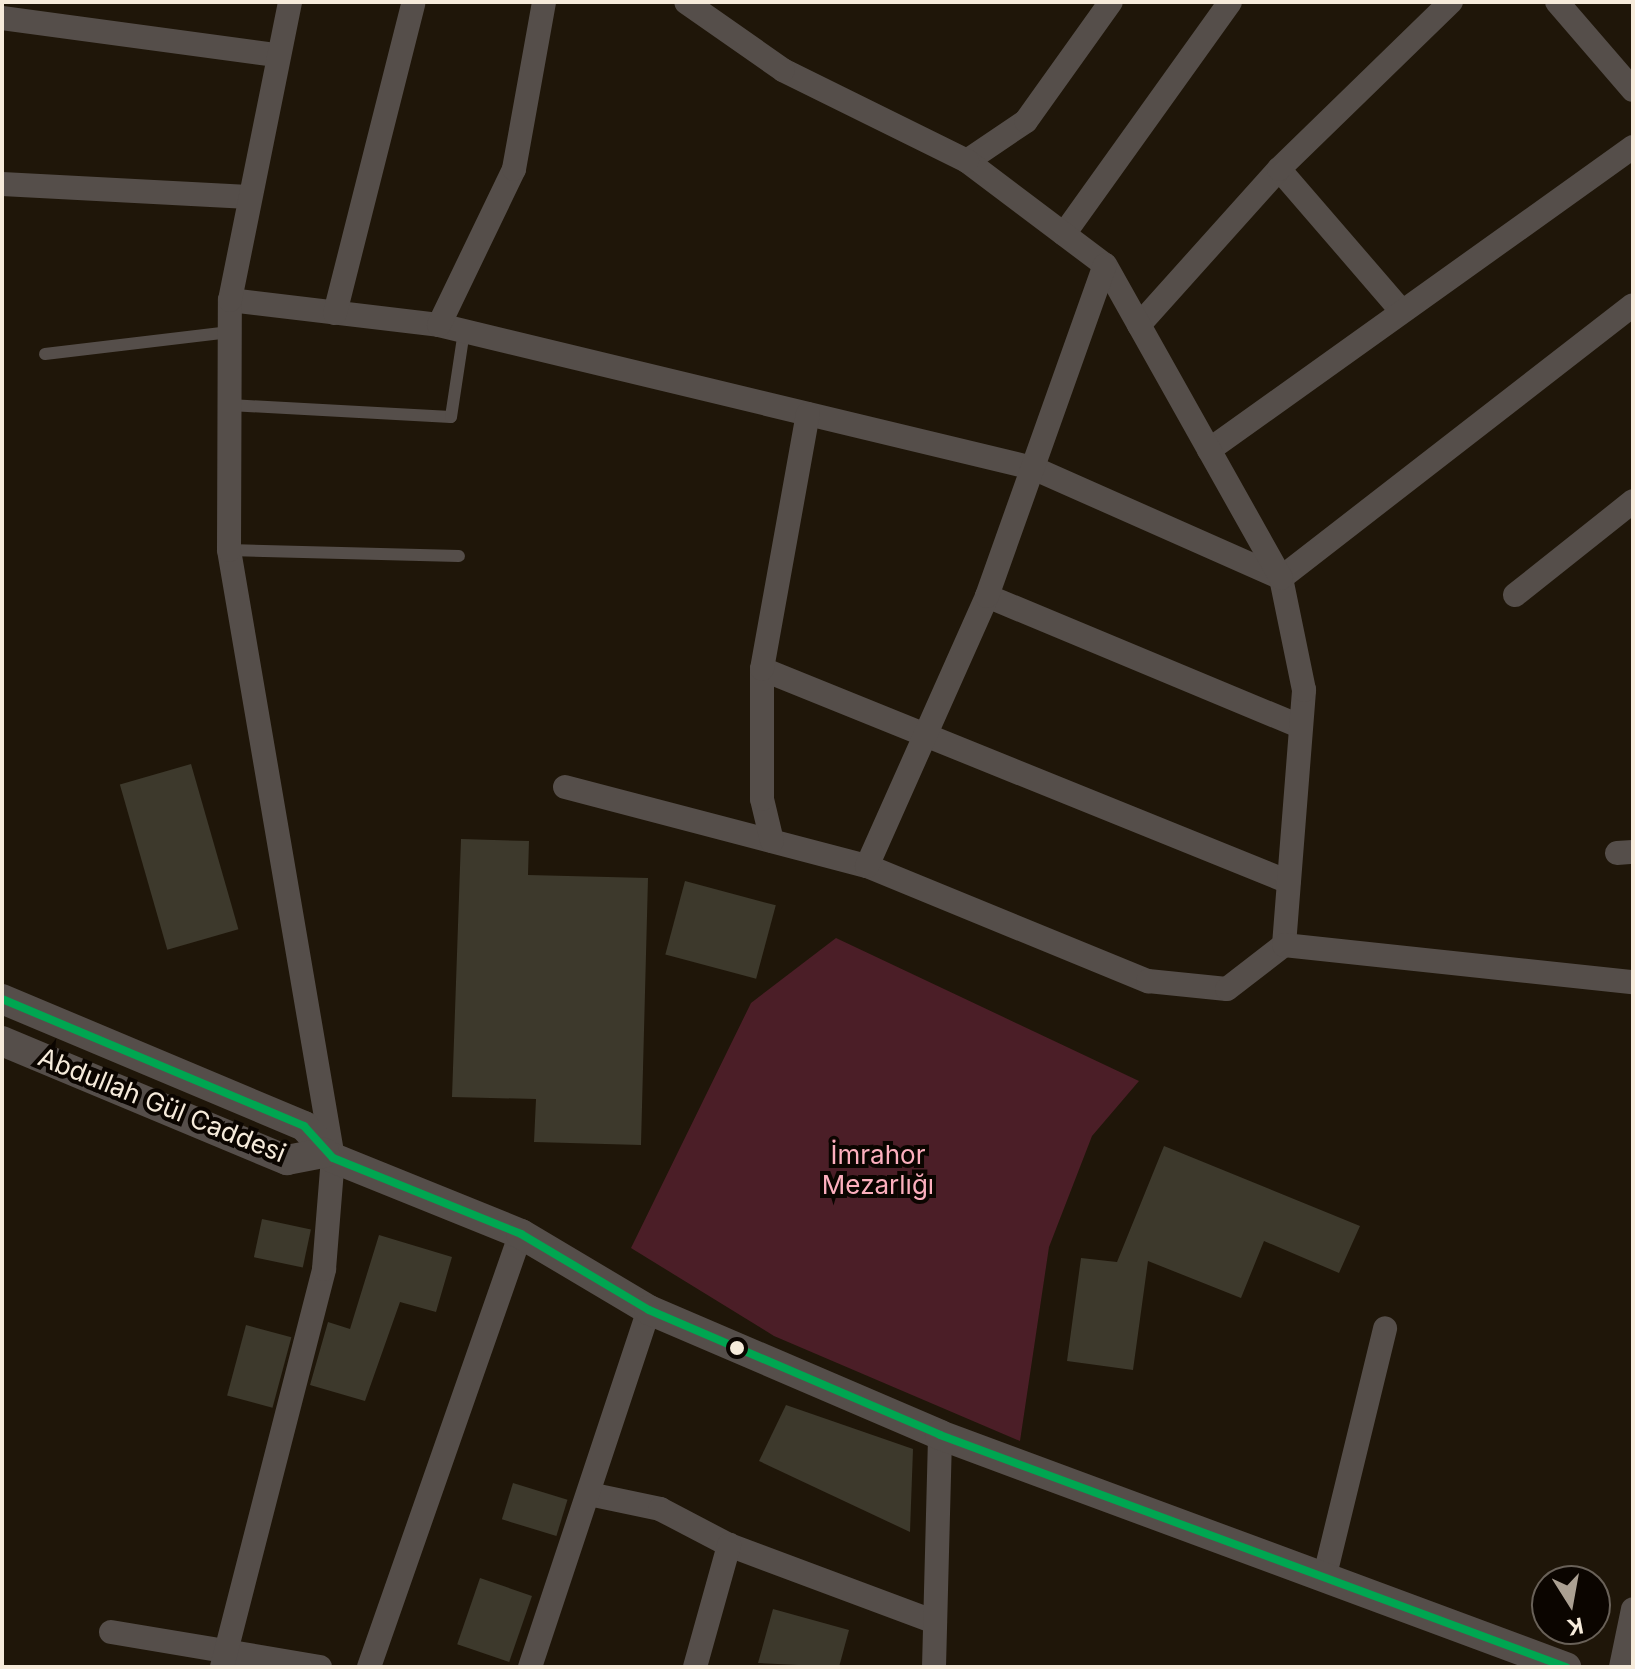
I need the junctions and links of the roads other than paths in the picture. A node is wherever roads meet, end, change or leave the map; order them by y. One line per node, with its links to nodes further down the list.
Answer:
1 (290, 2): 10 (street)
2 (544, 2): 23 (street)
3 (686, 2): 13 (street)
4 (1111, 2): 13 (street)
5 (1230, 2): 17 (street)
6 (1451, 2): 14 (street)
7 (1557, 2): 11 (street)
8 (413, 4): 22 (street)
9 (2, 18): 10 (street)
10 (277, 55): 16 (street)
11 (1633, 90)
12 (1633, 147): 21 (street)
13 (967, 161): 17 (street)
14 (1279, 169): 21 (street); 24 (street)
15 (2, 184): 16 (street)
16 (249, 197): 19 (street)
17 (1064, 234): 18 (street)
18 (1105, 265): 24 (street); 31 (street)
19 (230, 300): 22 (street); 26 (street)
20 (1633, 305): 35 (street)
21 (1400, 309): 30 (street)
22 (335, 313): 23 (street)
23 (439, 325): 25 (street)
24 (1139, 325): 30 (street)
25 (464, 331): 28 (lane); 29 (street)
26 (230, 332): 27 (lane); 28 (street)
27 (45, 354)
28 (230, 405): 33 (street)
29 (808, 414): 31 (street); 38 (street)
30 (1209, 450): 35 (street)
31 (1033, 468): 35 (street); 37 (street)
32 (1633, 501): 36 (street)
33 (229, 550): 34 (lane); 49 (street)
34 (459, 556)
35 (1281, 578): 39 (street)
36 (1515, 595)
37 (987, 596): 39 (street); 40 (street)
38 (762, 669): 40 (street); 42 (street)
39 (1301, 727): 44 (street)
40 (931, 733): 43 (street); 44 (street)
41 (565, 787): 42 (street)
42 (772, 841): 43 (street)
43 (867, 866): 45 (street)
44 (1289, 882): 45 (street)
45 (1284, 945): 46 (street)
46 (1633, 982)
47 (2, 999): 49 (street, Abdullah Gül Caddesi)
48 (2, 1041): 49 (street, Abdullah Gül Caddesi)
49 (328, 1155): 50 (street, Abdullah Gül Caddesi); 60 (street)
50 (521, 1234): 51 (street, Abdullah Gül Caddesi); 62 (street)
51 (649, 1310): 53 (street, Abdullah Gül Caddesi); 54 (street)
52 (1385, 1328): 56 (street)
53 (940, 1435): 56 (street, Abdullah Gül Caddesi); 58 (street)
54 (589, 1494): 55 (street); 63 (street)
55 (729, 1545): 58 (street); 64 (street)
56 (1324, 1579): 66 (street, Abdullah Gül Caddesi)
57 (1633, 1609): 67 (street)
58 (935, 1622): 65 (street)
59 (111, 1632): 60 (street)
60 (223, 1658): 61 (street)
61 (320, 1667)
62 (369, 1667)
63 (530, 1667)
64 (695, 1667)
65 (934, 1667)
66 (1566, 1667)
67 (1621, 1667)

